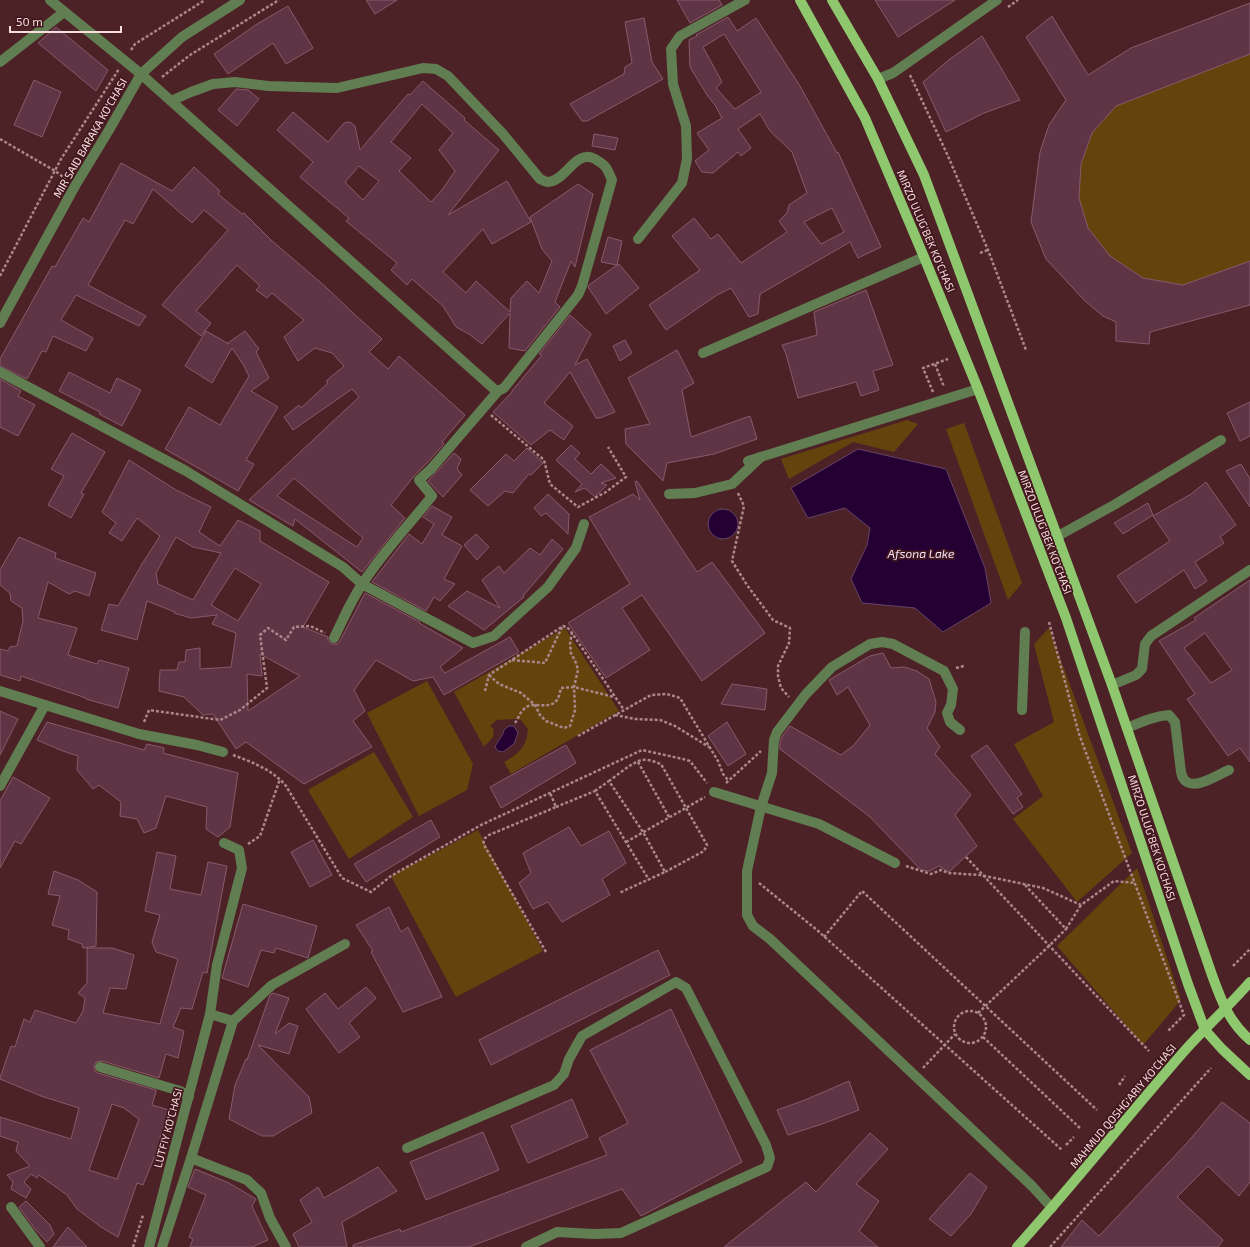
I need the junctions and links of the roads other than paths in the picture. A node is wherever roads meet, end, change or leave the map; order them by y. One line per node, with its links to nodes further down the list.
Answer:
1 (50, 0): 8 (street)
2 (240, 0): 7 (street, MIR SAID BARAKA KO'CHASI)
3 (745, 0): 13 (street)
4 (800, 0): 14 (main road, MIRZO ULUG'BEK KO'CHASI)
5 (832, 0): 11 (main road, MIRZO ULUG'BEK KO'CHASI)
6 (997, 0): 11 (street)
7 (225, 4): 10 (street, MIR SAID BARAKA KO'CHASI)
8 (64, 12): 9 (street); 10 (street)
9 (0, 62)
10 (141, 74): 12 (street); 15 (street, MIR SAID BARAKA KO'CHASI)
11 (878, 79): 25 (main road, MIRZO ULUG'BEK KO'CHASI)
12 (171, 101): 19 (street); 19 (street)
13 (638, 239)
14 (924, 256): 16 (street); 18 (main road, MIRZO ULUG'BEK KO'CHASI)
15 (1, 318)
16 (703, 353)
17 (0, 372): 27 (street)
18 (978, 388): 21 (street); 48 (main road, MIRZO ULUG'BEK KO'CHASI)
19 (498, 391): 27 (street)
20 (1220, 440): 25 (street)
21 (763, 456): 22 (street); 23 (street)
22 (748, 461)
23 (669, 494)
24 (584, 524): 27 (street)
25 (1058, 536): 30 (main road, MIRZO ULUG'BEK KO'CHASI)
26 (1250, 570): 30 (street)
27 (362, 584): 29 (street)
28 (1026, 632): 33 (street)
29 (334, 638)
30 (1112, 685): 34 (main road, MIRZO ULUG'BEK KO'CHASI)
31 (0, 691): 32 (street)
32 (45, 705): 36 (street); 38 (street)
33 (1022, 710)
34 (1127, 728): 37 (street); 45 (main road, MIRZO ULUG'BEK KO'CHASI)
35 (960, 730): 40 (street)
36 (223, 752)
37 (1229, 770)
38 (0, 786)
39 (714, 792): 40 (street)
40 (761, 807): 42 (street); 56 (street)
41 (224, 843): 46 (street, LUTFIY KO'CHASI)
42 (894, 863)
43 (344, 944): 47 (street)
44 (1250, 982): 45 (main road, MAHMUD QOSHG'ARIY KO'CHASI)
45 (1224, 1008): 48 (main road, MAHMUD QOSHG'ARIY KO'CHASI); 49 (main road, MIRZO ULUG'BEK KO'CHASI)
46 (210, 1014): 47 (street); 52 (street, LUTFIY KO'CHASI)
47 (234, 1021): 54 (street)
48 (1205, 1030): 51 (main road, MIRZO ULUG'BEK KO'CHASI); 56 (main road, MAHMUD QOSHG'ARIY KO'CHASI)
49 (1250, 1040)
50 (100, 1067): 52 (street)
51 (1250, 1075)
52 (189, 1097): 58 (street, LUTFIY KO'CHASI)
53 (407, 1148): 61 (street)
54 (191, 1158): 59 (street); 60 (street)
55 (11, 1207): 57 (street)
56 (1052, 1208): 62 (main road, MAHMUD QOSHG'ARIY KO'CHASI)
57 (40, 1247)
58 (149, 1247)
59 (162, 1247)
60 (286, 1247)
61 (526, 1247)
62 (1017, 1247)

